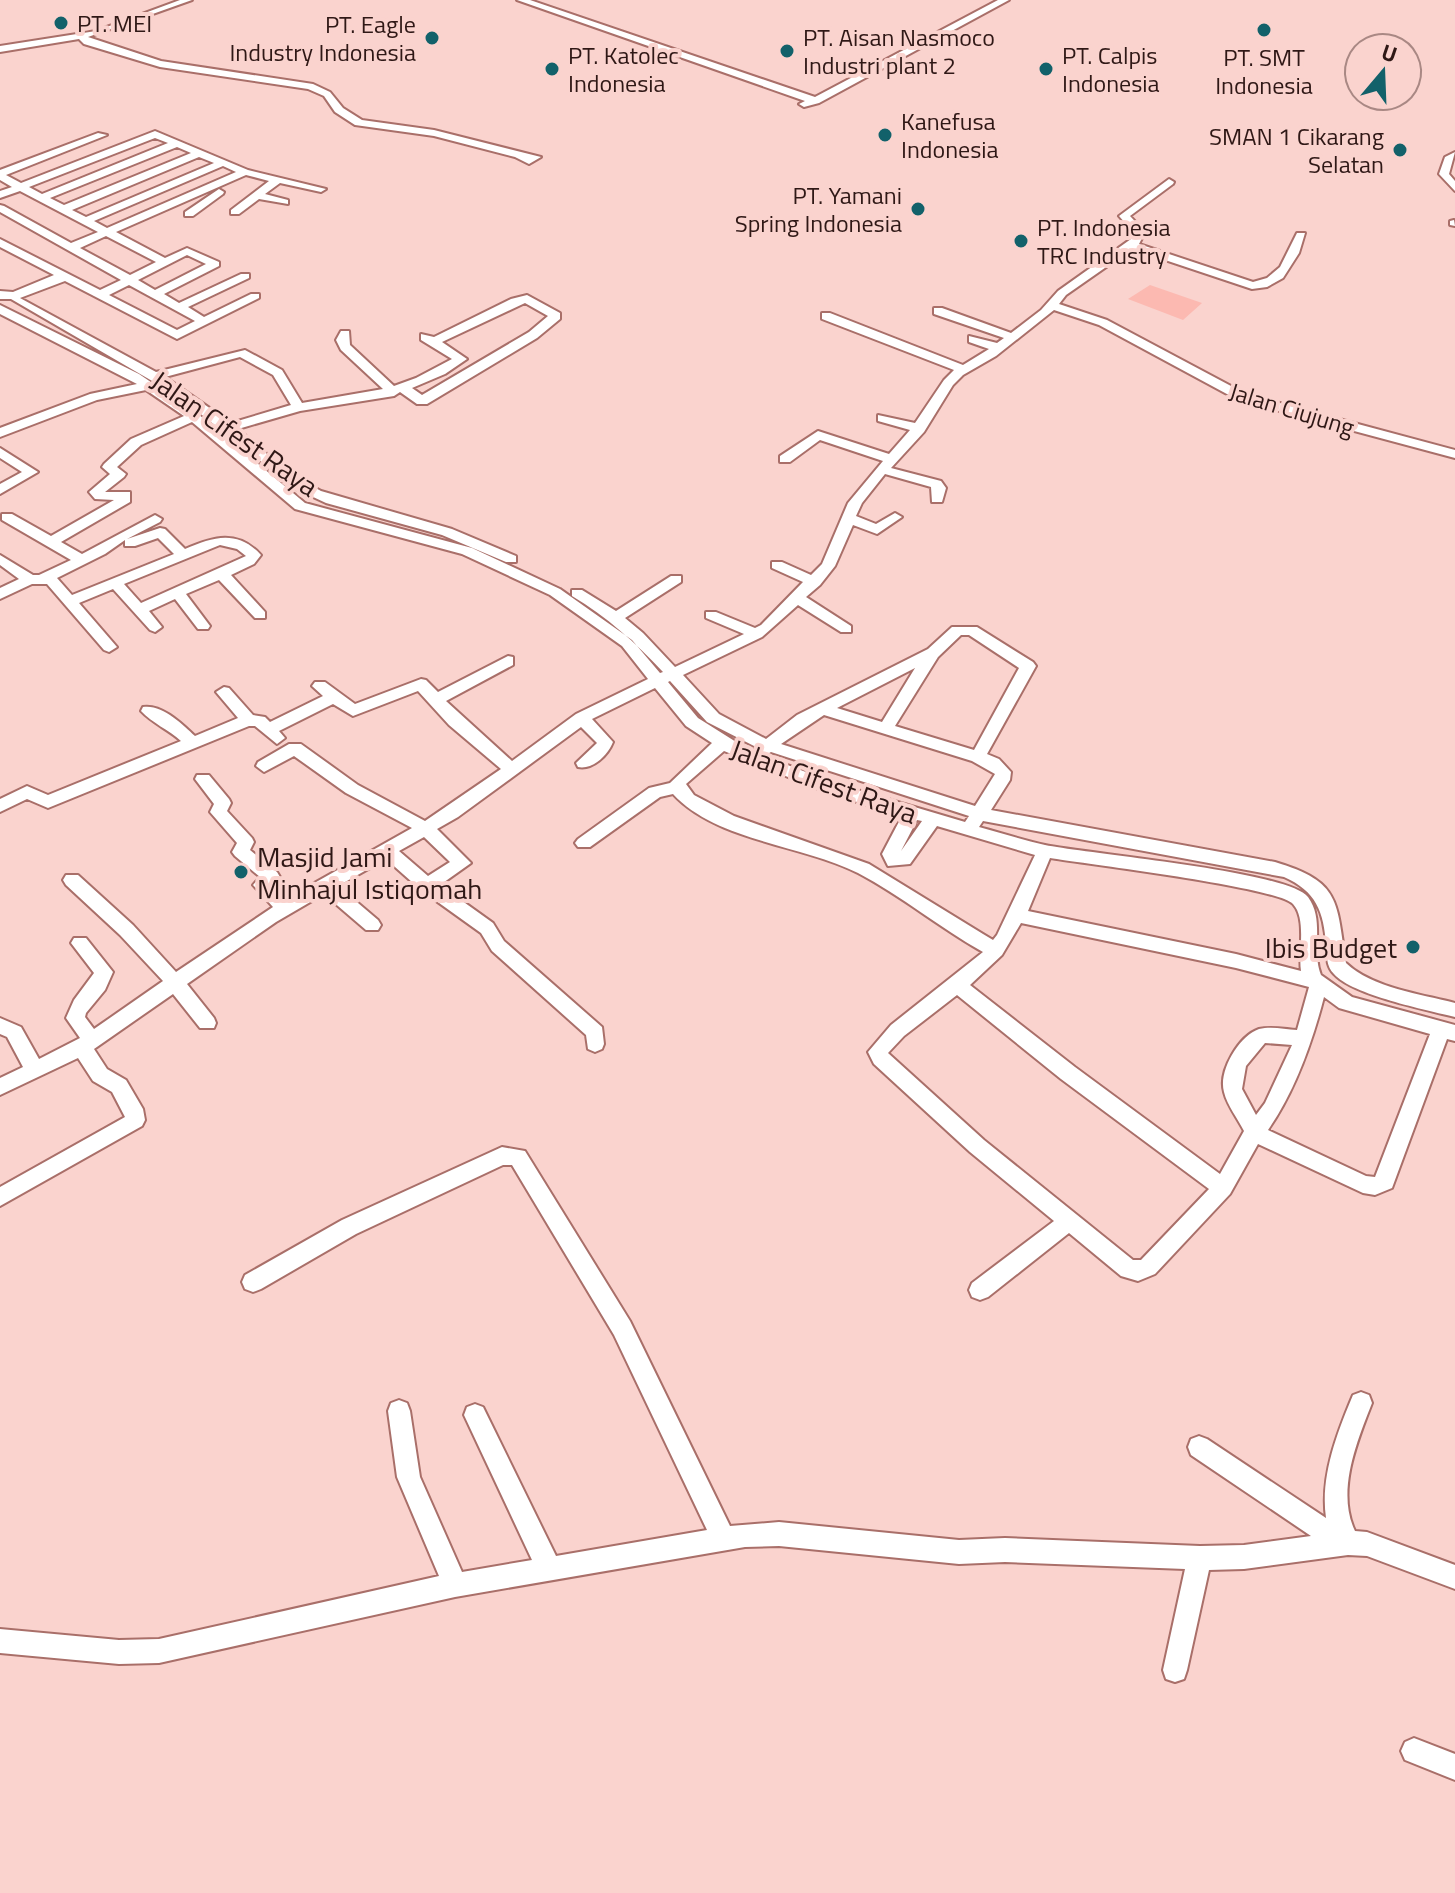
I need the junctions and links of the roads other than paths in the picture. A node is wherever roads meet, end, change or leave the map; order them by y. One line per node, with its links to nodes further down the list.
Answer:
1 (188, 0): 6 (street)
2 (521, 0): 8 (street)
3 (545, 0): 8 (street)
4 (989, 0): 8 (street)
5 (1005, 0): 8 (street)
6 (75, 37): 7 (street); 12 (street)
7 (0, 49)
8 (812, 98)
9 (102, 135): 16 (street)
10 (178, 143): 11 (street); 21 (street); 25 (street)
11 (199, 153): 14 (street); 29 (street)
12 (521, 155)
13 (1455, 155): 20 (street)
14 (222, 163): 15 (street); 33 (street)
15 (245, 172): 17 (street); 18 (street)
16 (0, 175): 21 (street)
17 (234, 178): 31 (street); 34 (street)
18 (277, 180): 22 (street); 24 (street)
19 (1169, 182): 37 (street)
20 (1453, 184)
21 (20, 187): 23 (street); 25 (street)
22 (321, 189)
23 (0, 195)
24 (256, 195): 26 (street); 30 (street)
25 (41, 198): 29 (street)
26 (284, 202)
27 (0, 208): 38 (street)
28 (220, 209): 30 (street)
29 (62, 210): 33 (street)
30 (235, 212): 32 (street)
31 (189, 214)
32 (249, 215)
33 (83, 222): 34 (street)
34 (106, 233): 38 (street); 39 (street)
35 (1301, 235): 37 (street)
36 (0, 242): 41 (street)
37 (1132, 245): 47 (street)
38 (72, 247): 42 (street)
39 (166, 263): 42 (street); 43 (street)
40 (245, 276): 48 (street)
41 (67, 278): 44 (street); 45 (street)
42 (131, 279): 43 (street); 44 (street)
43 (156, 294): 48 (street)
44 (98, 296): 51 (street)
45 (5, 299): 57 (street, Jalan Cifest Raya)
46 (259, 300): 51 (street)
47 (1051, 305): 53 (street); 68 (street, Jalan Ciujung)
48 (179, 307): 51 (street)
49 (938, 311): 53 (street)
50 (826, 316): 56 (street)
51 (205, 322)
52 (345, 334): 58 (street)
53 (1011, 337): 55 (street)
54 (973, 339): 55 (street)
55 (998, 348): 56 (street)
56 (963, 369): 65 (street)
57 (147, 377): 59 (street); 61 (street, Jalan Cifest Raya); 63 (street); 64 (street, Jalan Cifest Raya)
58 (399, 390): 58 (street); 59 (street)
59 (298, 407): 64 (street)
60 (0, 415): 63 (street)
61 (193, 417): 77 (street); 103 (street, Jalan Cifest Raya)
62 (883, 418): 65 (street)
63 (15, 427): 66 (street)
64 (228, 428): 95 (street, Jalan Cifest Raya)
65 (919, 429): 70 (street)
66 (0, 433)
67 (0, 452): 71 (street)
68 (1455, 454)
69 (785, 459): 70 (street)
70 (886, 464): 72 (street); 75 (street)
71 (0, 490)
72 (937, 499)
73 (7, 517): 77 (street)
74 (895, 517): 75 (street)
75 (849, 518): 86 (street)
76 (155, 519): 78 (street)
77 (53, 541): 81 (street)
78 (100, 551): 79 (street); 81 (street)
79 (182, 554): 83 (street); 87 (street)
80 (0, 559): 84 (street)
81 (82, 560): 84 (street)
82 (777, 565): 86 (street)
83 (221, 573): 88 (street); 93 (street)
84 (36, 579): 89 (street); 91 (street)
85 (676, 579): 95 (street)
86 (815, 582): 90 (street)
87 (115, 583): 91 (street); 92 (street)
88 (178, 593): 92 (street); 96 (street)
89 (0, 594)
90 (797, 598): 98 (street); 99 (street)
91 (69, 602): 100 (street)
92 (140, 609): 97 (street)
93 (260, 615)
94 (711, 615): 99 (street)
95 (615, 618): 103 (street, Jalan Cifest Raya)
96 (203, 626)
97 (155, 627)
98 (846, 629)
99 (757, 634): 103 (street)
100 (109, 647)
101 (933, 653): 106 (street); 110 (street); 114 (street)
102 (508, 661): 105 (street)
103 (666, 678): 108 (street); 112 (street, Jalan Cifest Raya); 113 (street, Jalan Cifest Raya)
104 (224, 692): 109 (street)
105 (436, 700): 109 (street); 118 (street)
106 (822, 709): 110 (street); 113 (street)
107 (149, 711): 111 (street)
108 (582, 718): 116 (street); 118 (street)
109 (248, 720): 111 (street)
110 (885, 729): 114 (street)
111 (193, 743): 121 (street)
112 (721, 744): 115 (street, Jalan Cifest Raya); 120 (street)
113 (767, 745): 115 (street); 123 (street, Jalan Cifest Raya)
114 (978, 757): 123 (street)
115 (752, 759): 122 (street, Jalan Cifest Raya)
116 (584, 763)
117 (264, 766): 125 (street)
118 (511, 769): 125 (street)
119 (203, 779): 133 (street)
120 (677, 787): 127 (street); 137 (street)
121 (0, 806)
122 (912, 813): 124 (street, Jalan Cifest Raya); 124 (street)
123 (980, 814): 126 (street); 138 (street, Jalan Cifest Raya)
124 (932, 820): 126 (street, Jalan Cifest Raya)
125 (425, 828): 128 (street); 132 (street)
126 (967, 831): 129 (street, Jalan Cifest Raya)
127 (584, 843)
128 (388, 851): 131 (street); 132 (street)
129 (1045, 851): 134 (street); 140 (street, Jalan Cifest Raya)
130 (72, 880): 139 (street)
131 (325, 885): 133 (street); 135 (street)
132 (427, 885): 148 (street)
133 (284, 908): 139 (street)
134 (1015, 915): 137 (street); 140 (street)
135 (372, 925)
136 (80, 943): 147 (street)
137 (996, 950): 141 (street)
138 (1347, 975): 140 (street); 142 (street)
139 (176, 982): 143 (street); 147 (street)
140 (1319, 983): 145 (street); 146 (street)
141 (959, 986): 152 (street); 154 (street)
142 (1455, 1010)
143 (207, 1023)
144 (0, 1026): 149 (street)
145 (1448, 1031): 151 (street)
146 (1304, 1039): 151 (street); 151 (street)
147 (87, 1043): 149 (street); 153 (street)
148 (595, 1044)
149 (35, 1070): 150 (street)
150 (0, 1087)
151 (1255, 1133): 152 (street)
152 (1223, 1188): 154 (street)
153 (0, 1197)
154 (1068, 1222): 156 (street)
155 (253, 1282): 161 (street)
156 (980, 1290)
157 (1361, 1403): 162 (street)
158 (399, 1411): 166 (street)
159 (475, 1415): 164 (street)
160 (1199, 1447): 162 (street)
161 (723, 1538): 163 (street); 164 (street)
162 (1343, 1544): 163 (street); 165 (street)
163 (1200, 1558): 168 (street)
164 (549, 1568): 166 (street)
165 (1455, 1577)
166 (455, 1585): 167 (street)
167 (0, 1641)
168 (1175, 1670)
169 (1414, 1751): 170 (street)
170 (1455, 1767)

